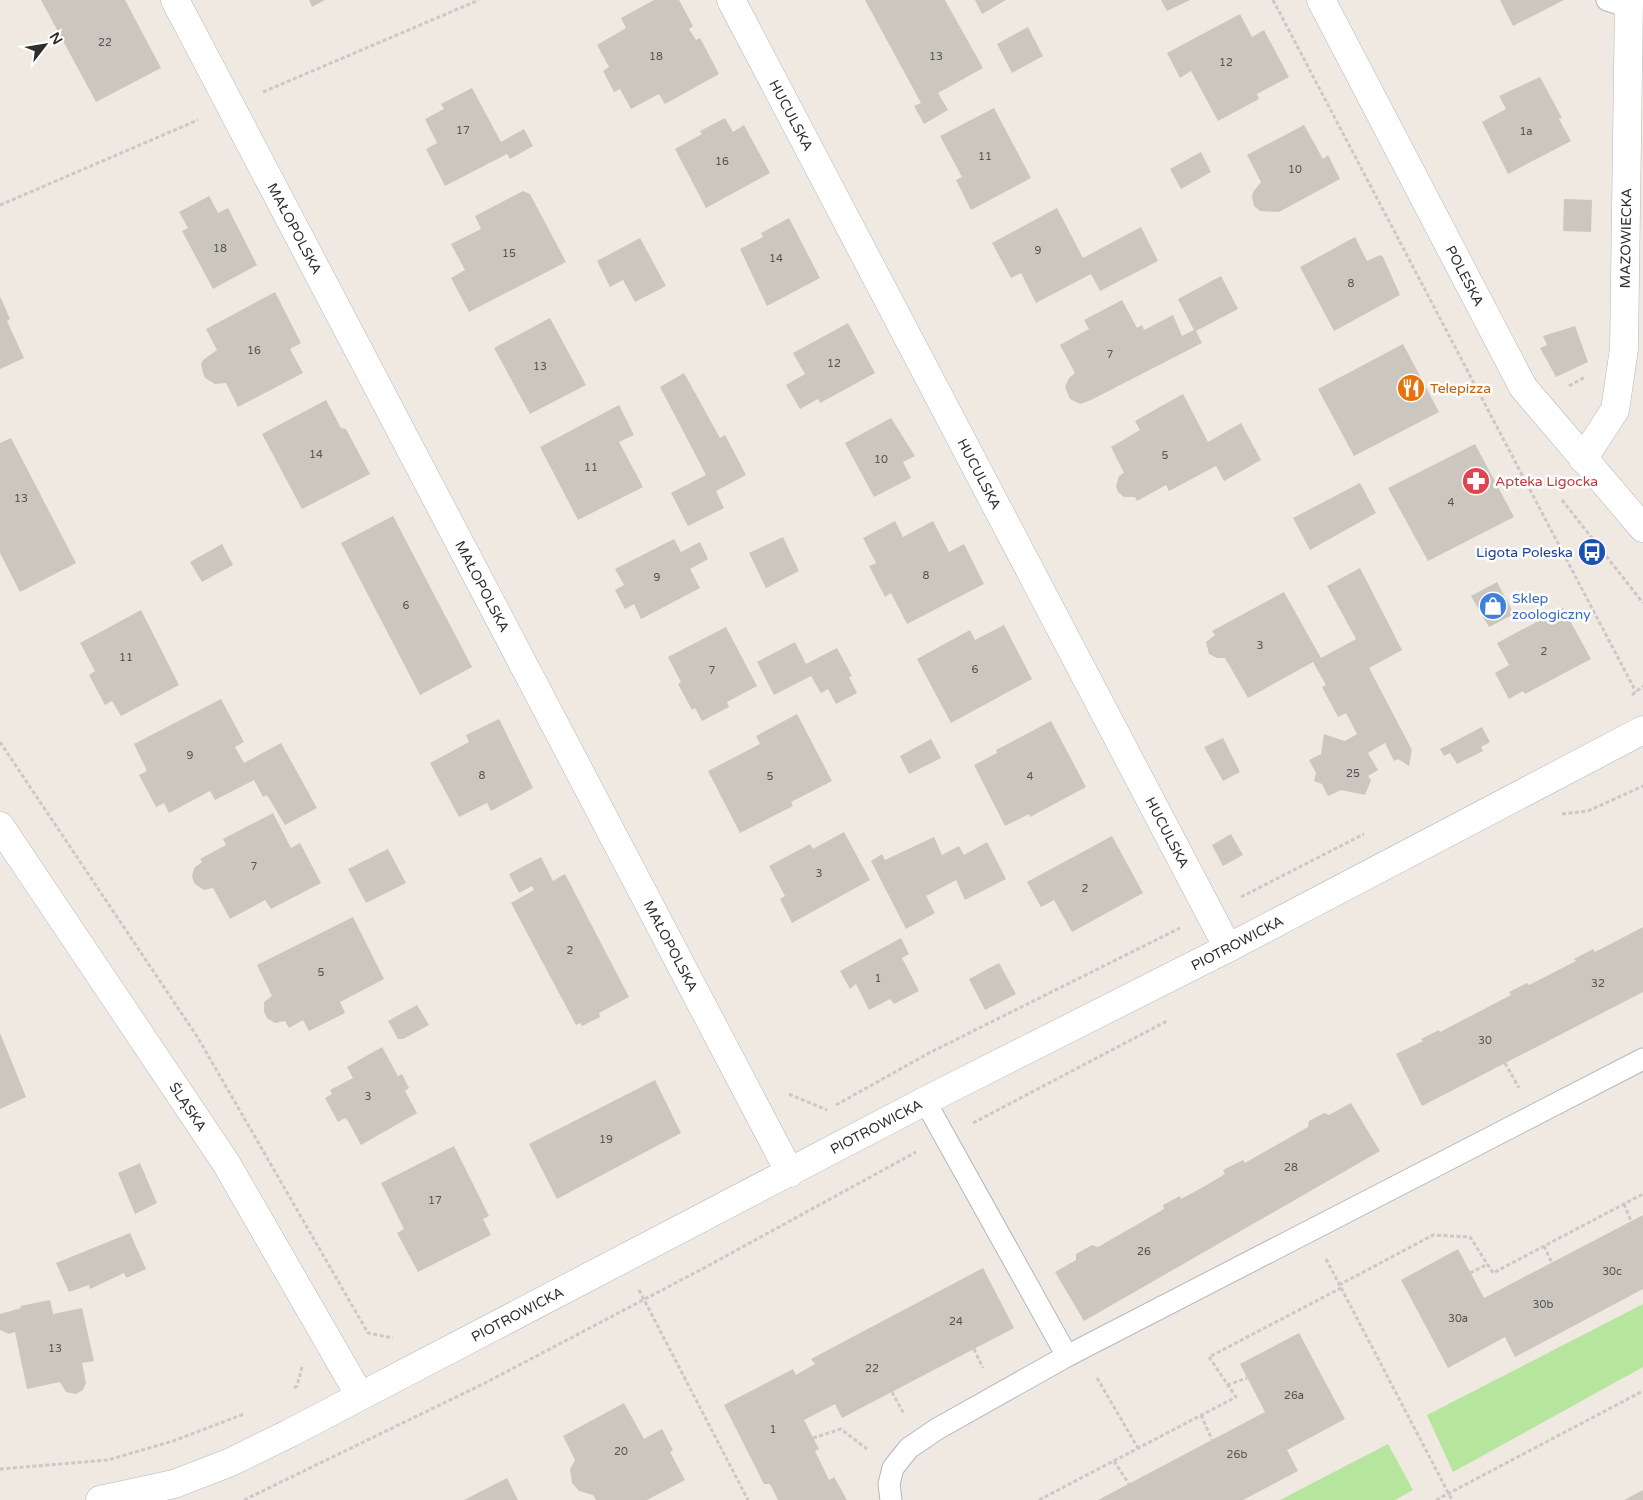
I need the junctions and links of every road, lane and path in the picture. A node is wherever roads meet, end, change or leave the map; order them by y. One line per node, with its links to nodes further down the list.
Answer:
1 (175, 0): 17 (street, MAŁOPOLSKA)
2 (731, 0): 14 (street, HUCULSKA)
3 (1273, 0): 10 (path)
4 (1321, 0): 6 (street, POLESKA)
5 (1622, 2): 6 (street, MAZOWIECKA)
6 (1583, 459): 8 (street, POLESKA)
7 (1562, 500): 9 (path)
8 (1643, 528)
9 (1643, 603)
10 (1636, 692)
11 (1643, 730): 14 (street, PIOTROWICKA)
12 (0, 742): 28 (path)
13 (0, 826): 35 (street, ŚLĄSKA)
14 (1228, 948): 16 (street, PIOTROWICKA)
15 (1643, 1059): 21 (lane)
16 (925, 1101): 17 (street, PIOTROWICKA); 29 (lane)
17 (790, 1173): 23 (street, PIOTROWICKA)
18 (1643, 1194): 19 (path)
19 (1624, 1204): 20 (path); 22 (path)
20 (1631, 1221)
21 (1310, 1230): 27 (path); 29 (lane)
22 (1544, 1246): 24 (path); 25 (path)
23 (622, 1259): 35 (street, PIOTROWICKA); 49 (path)
24 (1552, 1263)
25 (1488, 1264): 26 (path); 27 (path)
26 (1470, 1273)
27 (1340, 1286): 32 (path); 46 (path)
28 (361, 1319)
29 (1074, 1353): 40 (path); 42 (lane)
30 (299, 1359): 33 (path)
31 (1247, 1378): 32 (path)
32 (1227, 1385): 37 (path)
33 (289, 1391)
34 (1643, 1391): 46 (path)
35 (360, 1396): 45 (street, PIOTROWICKA)
36 (248, 1412): 43 (path)
37 (1201, 1415): 39 (path); 40 (path)
38 (813, 1438): 42 (path)
39 (1212, 1440)
40 (1138, 1448): 41 (path)
41 (1114, 1461): 44 (path); 47 (path)
42 (892, 1468): 50 (lane)
43 (0, 1469)
44 (1129, 1484)
45 (176, 1492): 48 (street, PIOTROWICKA)
46 (1449, 1493): 52 (path); 53 (path)
47 (1048, 1498): 51 (path)
48 (100, 1500)
49 (748, 1500)
50 (891, 1500)
51 (1039, 1500)
52 (1436, 1500)
53 (1452, 1500)

